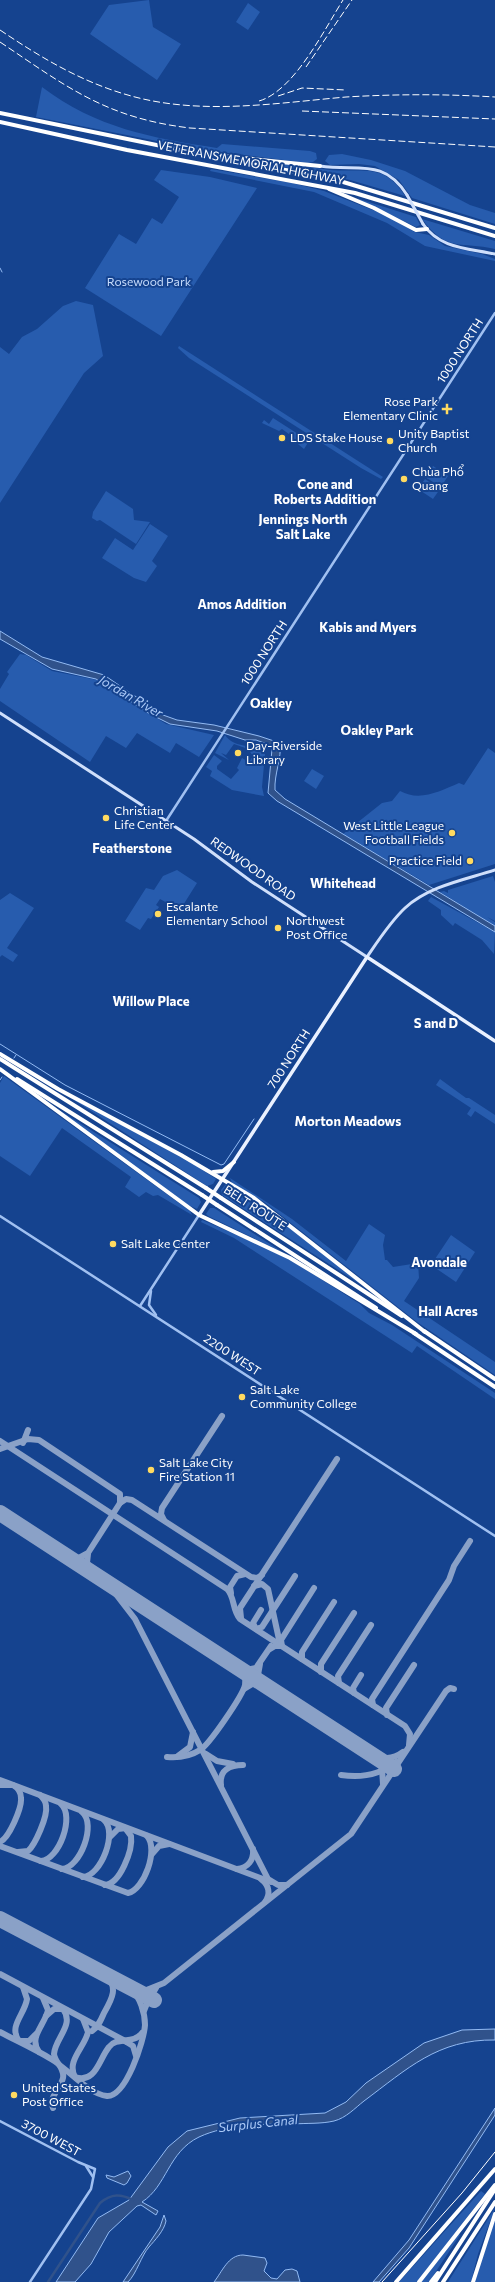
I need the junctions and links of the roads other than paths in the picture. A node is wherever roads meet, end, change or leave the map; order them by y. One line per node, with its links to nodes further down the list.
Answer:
1 (0, 113): 3 (highway, VETERANS MEMORIAL HIGHWAY)
2 (0, 122): 5 (highway, VETERANS MEMORIAL HIGHWAY)
3 (204, 155): 4 (highway); 6 (highway, VETERANS MEMORIAL HIGHWAY)
4 (320, 166): 7 (main road, bridge)
5 (321, 186): 7 (highway); 8 (highway, VETERANS MEMORIAL HIGHWAY)
6 (495, 228)
7 (426, 229): 9 (main road)
8 (495, 236)
9 (495, 254)
10 (495, 313): 12 (street, 1000 NORTH)
11 (0, 713): 12 (main road, REDWOOD ROAD)
12 (166, 821): 14 (main road, REDWOOD ROAD)
13 (495, 870): 14 (main road, 700 NORTH)
14 (367, 957): 15 (main road, REDWOOD ROAD); 19 (main road, 700 NORTH)
15 (495, 1041)
16 (0, 1054): 20 (highway)
17 (0, 1059): 27 (highway, BELT ROUTE, bridge)
18 (0, 1069): 22 (highway); 28 (highway, BELT ROUTE, bridge)
19 (234, 1162): 20 (highway); 21 (main road, 700 NORTH)
20 (209, 1171): 21 (highway)
21 (223, 1179): 22 (main road, 700 NORTH); 27 (highway)
22 (199, 1215): 24 (street, 700 NORTH); 28 (highway)
23 (0, 1216): 25 (street, 2200 WEST)
24 (153, 1287): 25 (street, 700 NORTH); 26 (street)
25 (140, 1306): 26 (street, 2200 WEST)
26 (159, 1318): 31 (street, 2200 WEST)
27 (425, 1332): 29 (highway, BELT ROUTE)
28 (416, 1334): 30 (highway, BELT ROUTE)
29 (495, 1379)
30 (495, 1387)
31 (495, 1536)
32 (0, 2120): 33 (street, 3700 WEST)
33 (86, 2166): 35 (street); 35 (street, 3700 WEST)
34 (495, 2169): 43 (highway)
35 (94, 2180): 42 (street)
36 (495, 2184): 44 (highway)
37 (495, 2189): 40 (highway)
38 (495, 2202): 41 (highway)
39 (495, 2214): 49 (highway)
40 (459, 2246): 45 (highway); 46 (highway)
41 (458, 2258): 47 (highway); 48 (highway)
42 (30, 2282)
43 (396, 2282)
44 (419, 2282)
45 (431, 2282)
46 (435, 2282)
47 (443, 2282)
48 (446, 2282)
49 (473, 2282)

